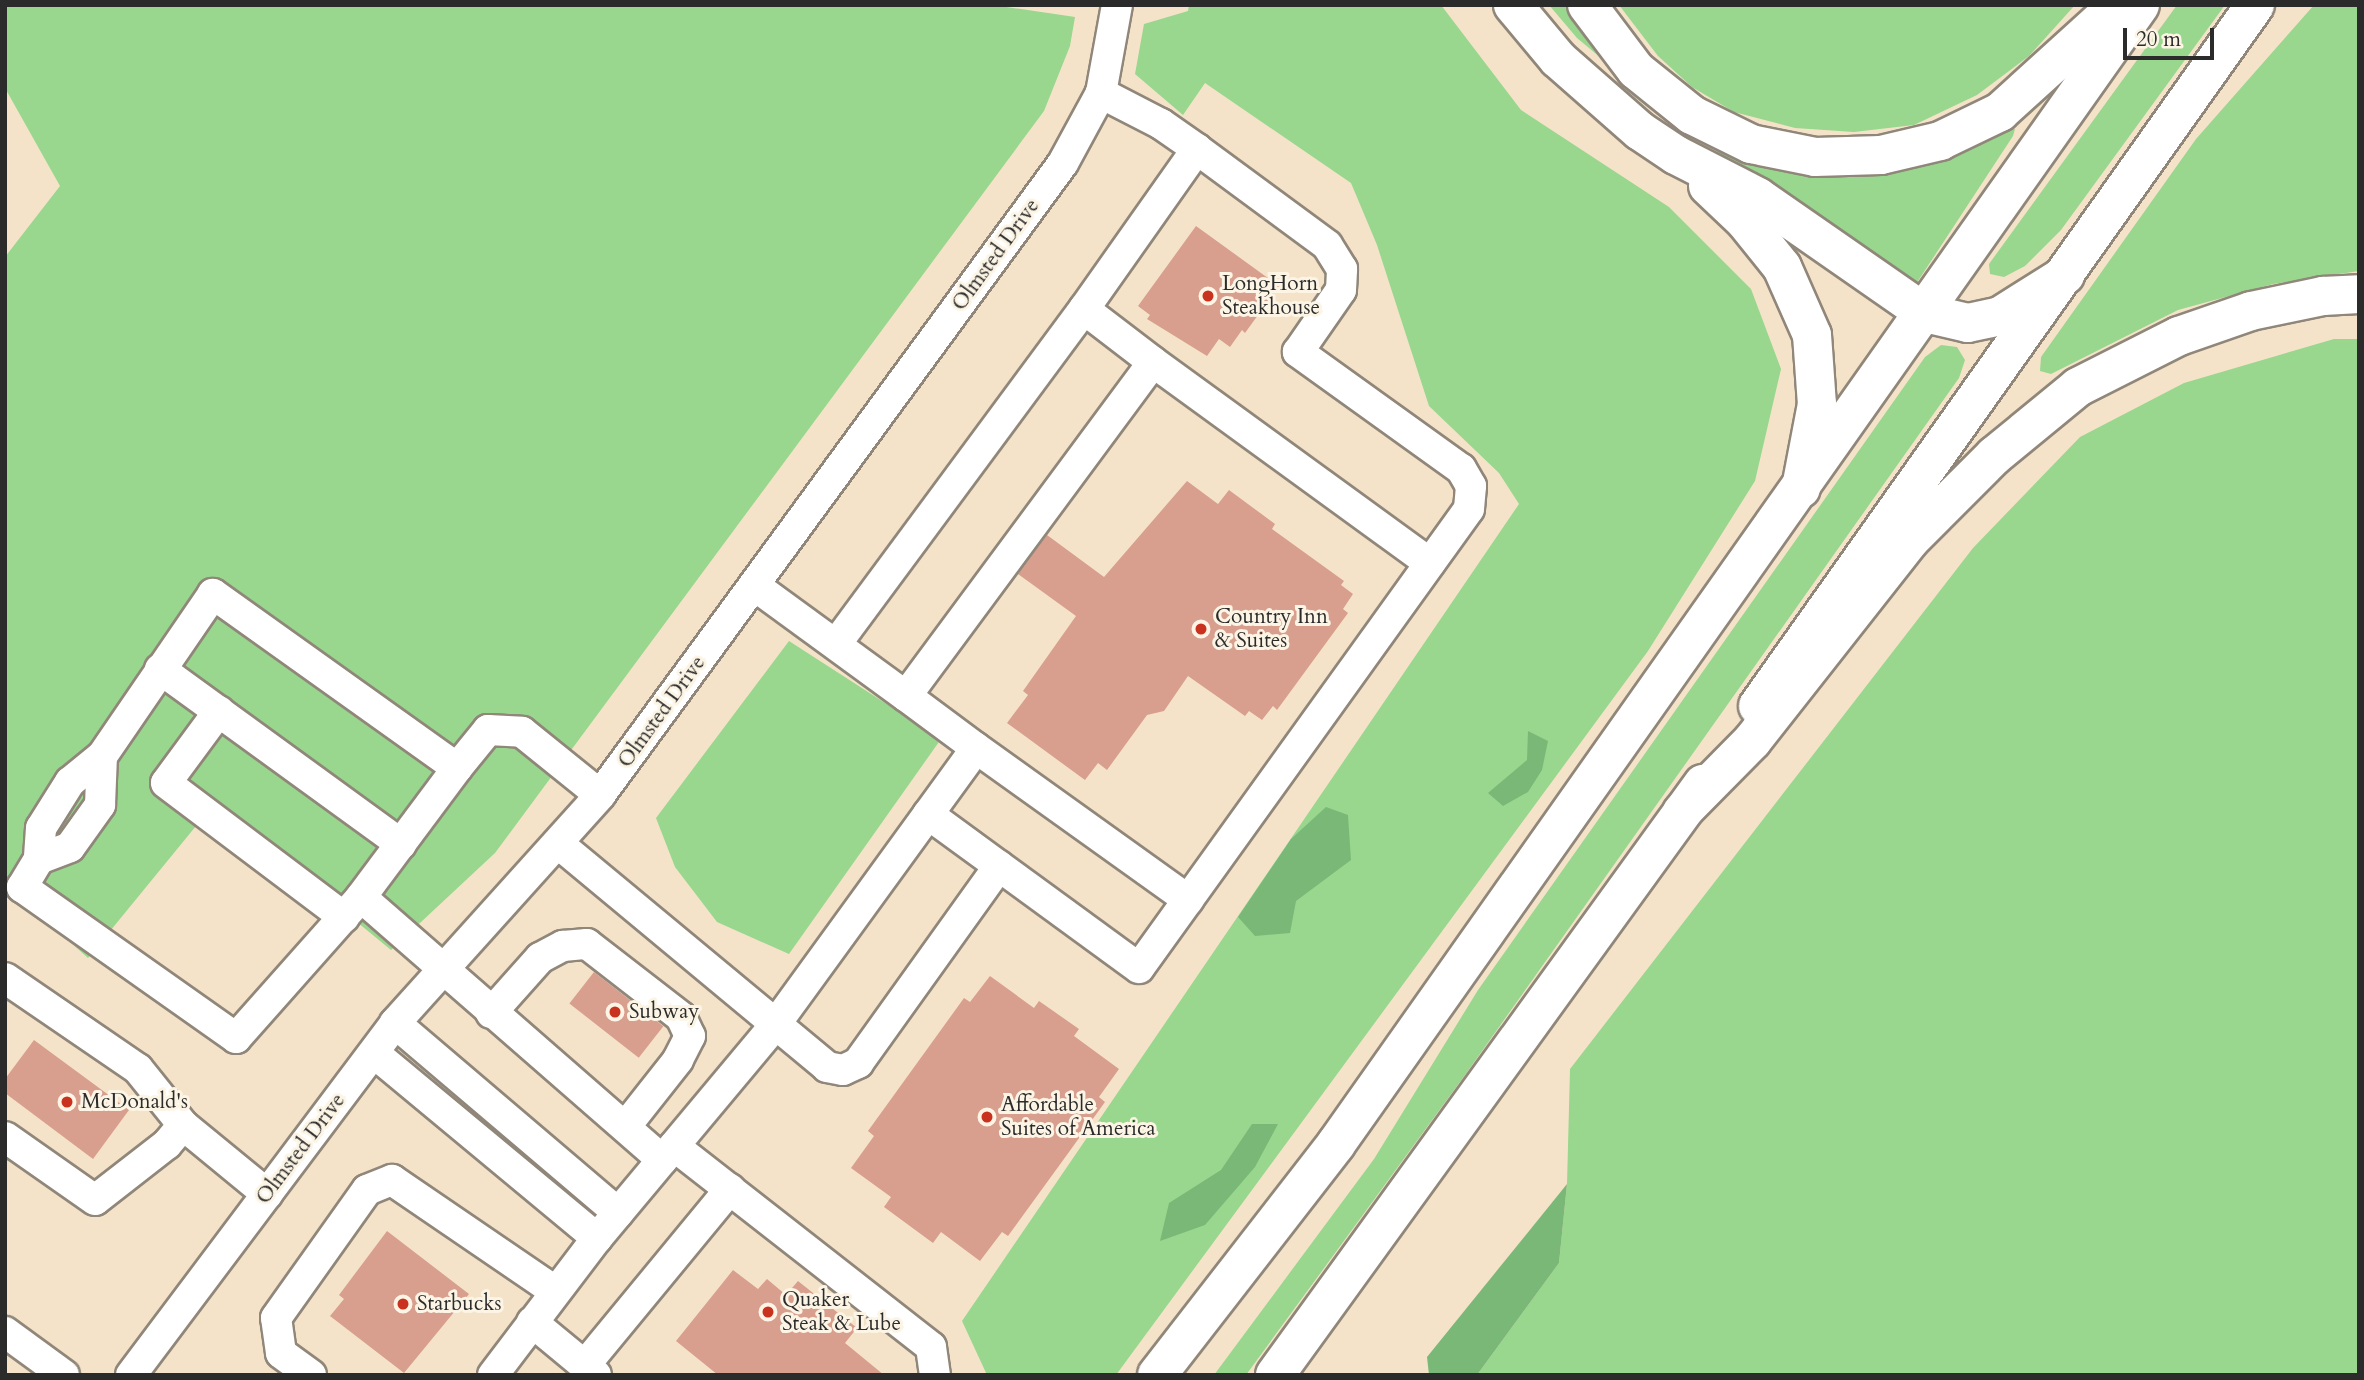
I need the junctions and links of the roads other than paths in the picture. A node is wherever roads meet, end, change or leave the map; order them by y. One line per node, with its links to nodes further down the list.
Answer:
1 (1117, 5): 7 (street, Olmsted Drive)
2 (1513, 5): 9 (main road)
3 (1587, 5): 4 (main road)
4 (2118, 5)
5 (2140, 5): 13 (main road)
6 (2255, 5): 10 (main road)
7 (1101, 93): 8 (street); 17 (street, Olmsted Drive)
8 (1197, 149): 12 (street); 16 (street)
9 (1676, 155): 13 (main road); 15 (main road)
10 (2065, 275): 13 (main road); 25 (main road)
11 (2359, 294): 25 (main road)
12 (1084, 309): 14 (street); 18 (street)
13 (1925, 313): 15 (main road)
14 (1153, 362): 16 (street); 20 (street)
15 (1801, 488): 55 (main road)
16 (1430, 564): 30 (street)
17 (755, 586): 18 (street); 24 (street, Olmsted Drive)
18 (836, 644): 20 (street)
19 (160, 668): 21 (street); 23 (street); 31 (street)
20 (906, 696): 22 (street)
21 (219, 711): 27 (street); 31 (street)
22 (976, 748): 26 (street); 30 (street)
23 (457, 768): 24 (street); 27 (street)
24 (600, 795): 28 (street, Olmsted Drive)
25 (1682, 813): 56 (main road)
26 (928, 814): 29 (street); 36 (street)
27 (401, 844): 31 (street)
28 (560, 845): 32 (street, Olmsted Drive); 36 (street)
29 (999, 866): 30 (street); 36 (street)
30 (1188, 900)
31 (352, 907): 32 (street)
32 (445, 972): 34 (street); 35 (street, Olmsted Drive)
33 (5, 978): 38 (street)
34 (491, 1013): 39 (street); 39 (street)
35 (396, 1023): 37 (street, Olmsted Drive); 44 (street)
36 (775, 1025): 41 (street)
37 (374, 1053): 43 (street, Olmsted Drive); 45 (street)
38 (183, 1125): 40 (street); 43 (street)
39 (625, 1127): 41 (street)
40 (5, 1137)
41 (668, 1153): 42 (street); 44 (street)
42 (730, 1189): 49 (street); 54 (street)
43 (267, 1194): 51 (street, Olmsted Drive)
44 (618, 1213): 45 (street)
45 (597, 1238): 46 (street)
46 (555, 1291): 47 (street); 52 (street)
47 (532, 1322): 49 (street); 53 (street)
48 (5, 1332): 50 (street)
49 (590, 1370)
50 (64, 1375)
51 (131, 1375)
52 (311, 1375)
53 (493, 1375)
54 (935, 1375)
55 (1157, 1375)
56 (1275, 1375)

